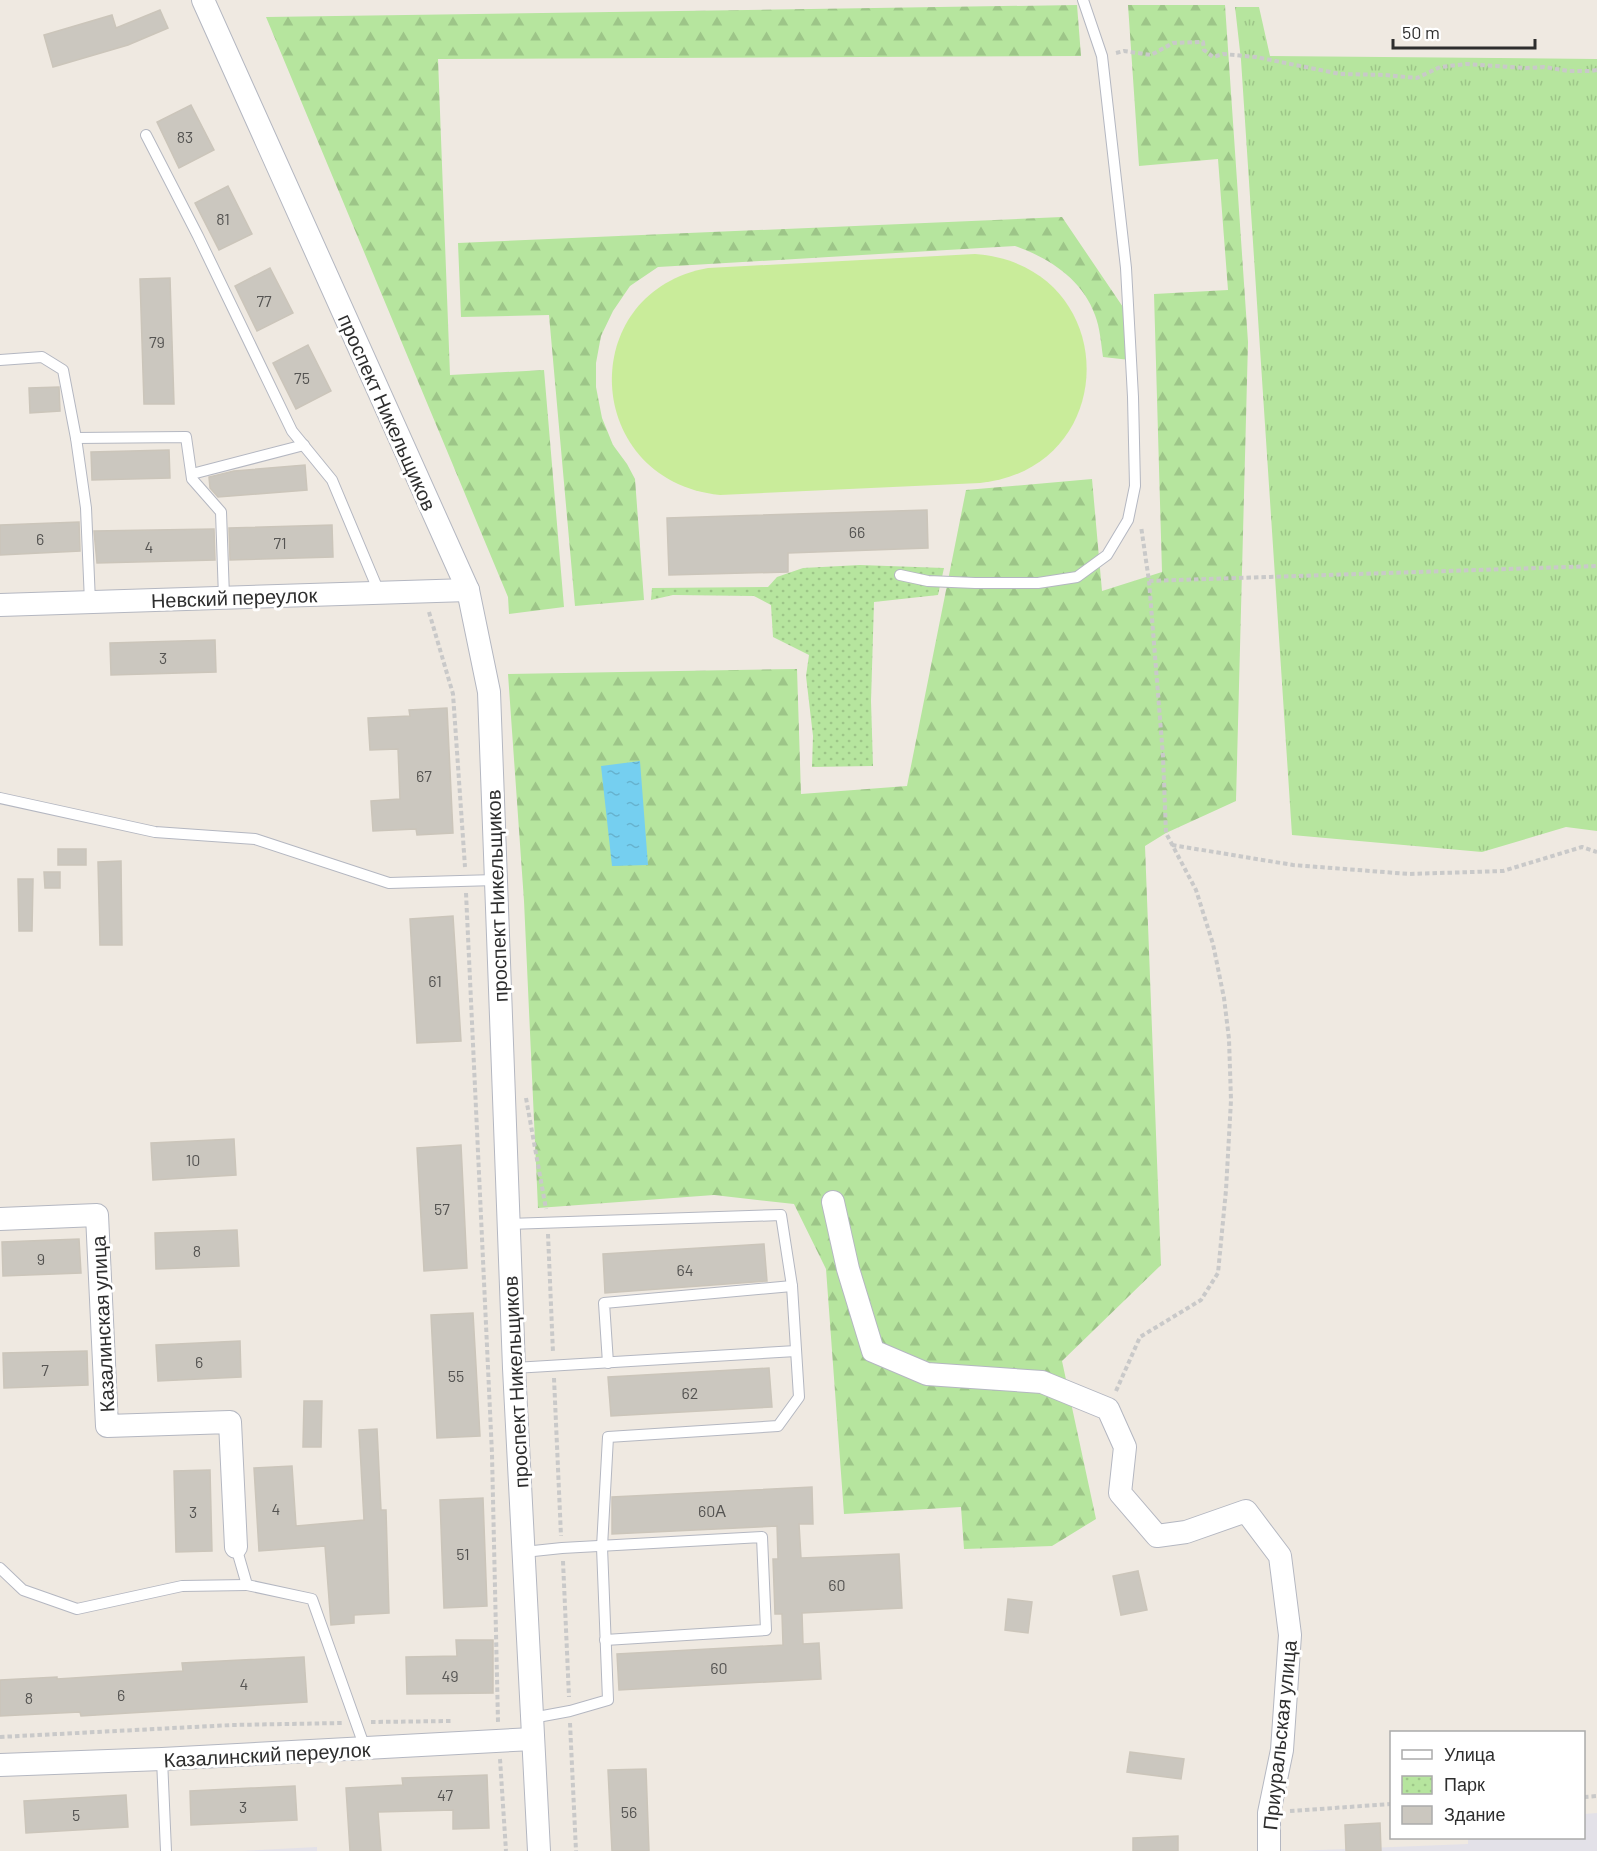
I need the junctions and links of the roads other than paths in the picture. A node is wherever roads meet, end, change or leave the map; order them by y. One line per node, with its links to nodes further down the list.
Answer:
1 (203, 0): 9 (street, проспект Никельщиков)
2 (1083, 0): 8 (lane)
3 (146, 135): 6 (lane)
4 (0, 360): 5 (lane)
5 (76, 438): 7 (lane); 12 (lane)
6 (304, 445): 7 (lane); 10 (lane)
7 (192, 474): 11 (lane)
8 (900, 575)
9 (468, 590): 10 (street, Невский переулок); 15 (street, проспект Никельщиков)
10 (379, 592): 11 (street, Невский переулок)
11 (224, 597): 12 (street, Невский переулок)
12 (90, 602): 13 (street, Невский переулок)
13 (0, 605)
14 (0, 798): 15 (lane)
15 (495, 880): 18 (street, проспект Никельщиков)
16 (833, 1202): 35 (street, Приуральская улица)
17 (0, 1219): 23 (street, Казалинская улица)
18 (508, 1224): 19 (lane); 22 (street, проспект Никельщиков)
19 (792, 1286): 20 (lane); 21 (lane)
20 (796, 1351): 21 (lane); 24 (lane)
21 (608, 1363): 22 (lane)
22 (514, 1368): 25 (street, проспект Никельщиков)
23 (236, 1547): 27 (lane)
24 (602, 1547): 25 (lane); 28 (lane); 28 (lane)
25 (524, 1552): 29 (street, проспект Никельщиков)
26 (0, 1568): 27 (lane)
27 (247, 1585): 30 (lane)
28 (605, 1640): 29 (lane)
29 (532, 1728): 30 (street, Казалинский переулок); 34 (street, проспект Никельщиков)
30 (365, 1748): 31 (street, Казалинский переулок)
31 (162, 1760): 32 (street, Казалинский переулок); 33 (lane)
32 (0, 1765)
33 (166, 1851)
34 (539, 1851)
35 (1269, 1851)

